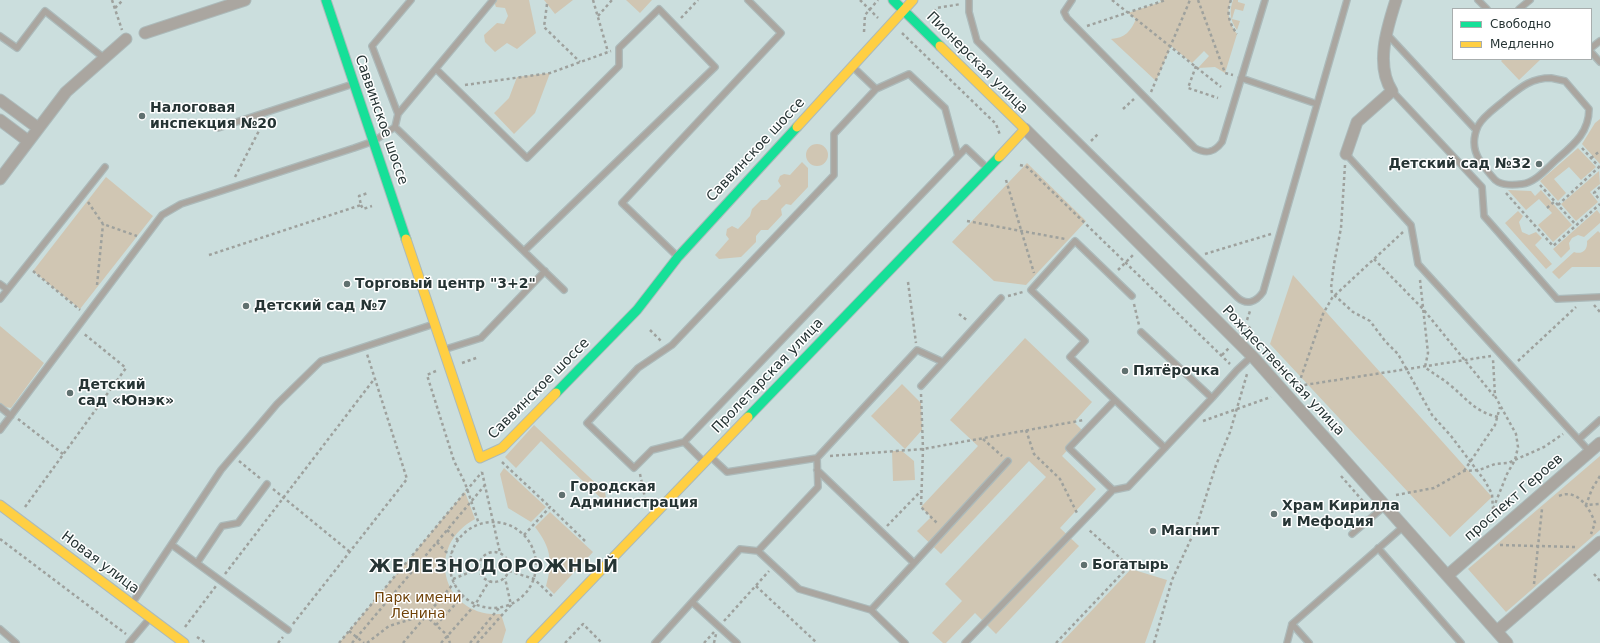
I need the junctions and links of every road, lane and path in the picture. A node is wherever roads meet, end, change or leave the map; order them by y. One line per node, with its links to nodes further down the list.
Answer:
1 (112, 0): 27 (path)
2 (123, 0): 27 (path)
3 (245, 0): 37 (street)
4 (326, 0): 54 (street, Саввинское шоссе)
5 (411, 0): 66 (lane)
6 (493, 0): 52 (lane)
7 (593, 0): 33 (path)
8 (612, 0): 33 (path)
9 (698, 0): 34 (path)
10 (748, 0): 110 (lane)
11 (893, 0): 30 (street, Пионерская улица)
12 (914, 0): 30 (street, Саввинское шоссе)
13 (1072, 0): 35 (lane)
14 (1112, 0): 32 (path)
15 (1166, 0): 24 (path)
16 (1190, 0): 42 (path)
17 (1198, 0): 53 (path)
18 (1231, 0): 38 (path)
19 (1265, 0): 53 (lane)
20 (1347, 0): 63 (lane)
21 (1396, 0): 36 (street)
22 (1478, 0): 28 (lane)
23 (1530, 0): 29 (lane)
24 (1161, 1): 32 (path)
25 (969, 2): 31 (path); 111 (lane)
26 (547, 4): 48 (path)
27 (115, 8): 40 (path)
28 (1486, 8)
29 (1520, 8)
30 (904, 10): 50 (street, Саввинское шоссе); 71 (street, Пионерская улица)
31 (934, 12)
32 (1128, 13): 35 (path); 42 (path)
33 (598, 17): 45 (path)
34 (674, 25): 44 (lane); 108 (lane)
35 (1078, 29): 59 (lane)
36 (1386, 32): 58 (street); 72 (lane)
37 (145, 33)
38 (1237, 34)
39 (0, 36): 47 (lane)
40 (126, 40): 47 (street)
41 (1600, 41): 43 (lane)
42 (1170, 46): 51 (path); 62 (path)
43 (1592, 47)
44 (620, 48): 45 (path); 56 (lane)
45 (608, 52): 48 (path)
46 (1592, 53): 49 (lane)
47 (104, 58): 69 (street)
48 (580, 62): 56 (path)
49 (1600, 62)
50 (853, 66): 57 (lane); 110 (street, Саввинское шоссе)
51 (1196, 66): 55 (path); 60 (path)
52 (436, 69): 56 (lane); 66 (lane)
53 (1242, 78): 62 (lane); 63 (lane)
54 (354, 84): 65 (lane); 74 (street, Саввинское шоссе)
55 (1221, 87)
56 (456, 89)
57 (876, 89): 78 (lane); 139 (lane)
58 (1392, 91): 77 (street); 128 (lane)
59 (1140, 93): 62 (lane); 64 (path)
60 (1218, 98)
61 (0, 100): 69 (street)
62 (1148, 100)
63 (1317, 104): 104 (lane)
64 (1124, 109)
65 (269, 112): 70 (lane); 89 (path)
66 (398, 114): 68 (lane)
67 (0, 120): 73 (street)
68 (395, 127): 74 (lane); 108 (lane)
69 (38, 128): 73 (street)
70 (218, 128)
71 (1025, 129): 83 (street, Пролетарская улица); 107 (street, Рождественская улица)
72 (1476, 130): 75 (lane); 87 (lane)
73 (28, 141): 84 (street)
74 (374, 141): 89 (lane); 134 (street, Саввинское шоссе)
75 (1576, 142): 79 (path); 85 (lane)
76 (1600, 151): 79 (path)
77 (1346, 154): 101 (lane); 124 (path)
78 (958, 156): 83 (lane); 170 (lane)
79 (1591, 158): 82 (path)
80 (1020, 164): 113 (path)
81 (105, 167): 91 (lane)
82 (1600, 168): 96 (path)
83 (987, 169): 180 (street, Пролетарская улица)
84 (0, 179)
85 (1534, 179): 87 (lane); 93 (path)
86 (1006, 180): 103 (path)
87 (1497, 181): 102 (path)
88 (1600, 187): 92 (path)
89 (229, 188): 105 (lane)
90 (368, 193): 95 (path)
91 (83, 195): 100 (path); 115 (lane)
92 (1600, 200)
93 (1555, 201): 96 (path); 98 (path)
94 (1600, 204): 102 (path)
95 (361, 205): 97 (path); 109 (path)
96 (1558, 205): 102 (path)
97 (372, 206)
98 (1547, 208)
99 (967, 221): 103 (path)
100 (103, 224): 105 (path); 130 (path)
101 (1412, 225): 112 (path); 114 (lane)
102 (1576, 225)
103 (1021, 230): 106 (path); 119 (path)
104 (1281, 231): 111 (path); 111 (lane)
105 (145, 238): 130 (lane)
106 (1075, 241): 117 (lane); 119 (lane)
107 (1142, 246): 113 (path); 143 (street, Рождественская улица)
108 (524, 251): 116 (lane)
109 (209, 255)
110 (678, 257): 175 (street, Саввинское шоссе)
111 (1196, 257)
112 (1374, 259): 124 (path); 131 (path)
113 (1126, 262): 117 (path); 150 (path)
114 (1418, 264): 131 (path); 142 (lane)
115 (26, 265): 121 (lane); 133 (path)
116 (545, 272): 122 (lane); 140 (lane)
117 (1112, 277): 125 (lane)
118 (908, 282): 141 (path)
119 (1037, 283): 123 (lane)
120 (0, 284): 121 (lane)
121 (7, 289): 129 (lane)
122 (564, 290)
123 (1031, 290): 127 (path); 156 (lane)
124 (1334, 295): 149 (path); 149 (path)
125 (1132, 296): 137 (path)
126 (1600, 297): 128 (lane)
127 (1001, 298): 146 (lane)
128 (1586, 298): 132 (path); 148 (path)
129 (0, 299)
130 (95, 305): 133 (lane)
131 (1423, 309): 145 (path); 147 (path)
132 (1600, 312)
133 (87, 316): 135 (lane)
134 (435, 324): 138 (lane); 140 (street, Саввинское шоссе)
135 (78, 328): 160 (lane); 176 (path)
136 (650, 330): 139 (path)
137 (1141, 332): 155 (lane)
138 (365, 347): 151 (path); 177 (lane)
139 (668, 348): 184 (lane)
140 (443, 350): 178 (street, Саввинское шоссе)
141 (917, 350): 146 (lane); 179 (lane)
142 (1502, 355): 144 (path); 148 (lane)
143 (1252, 356): 150 (lane); 159 (path); 204 (street, Рождественская улица)
144 (1492, 356): 145 (path); 154 (path)
145 (1466, 360): 147 (path); 154 (path)
146 (943, 362): 152 (lane)
147 (1425, 366): 149 (path); 162 (path)
148 (1512, 367): 165 (lane)
149 (1407, 369): 183 (path)
150 (1236, 370): 155 (lane)
151 (375, 378): 198 (path); 231 (path)
152 (921, 386): 173 (path)
153 (1271, 396): 159 (path)
154 (1495, 396): 157 (path)
155 (1212, 398): 164 (lane)
156 (1115, 400): 161 (lane); 172 (lane)
157 (1500, 406): 162 (path); 181 (path)
158 (0, 407): 160 (lane)
159 (1236, 409): 164 (path); 291 (path)
160 (12, 414): 166 (lane); 176 (path)
161 (1098, 417): 167 (path); 194 (lane)
162 (1498, 417): 183 (path)
163 (1600, 420): 169 (lane)
164 (1183, 429): 172 (lane)
165 (1570, 429): 169 (lane); 181 (path)
166 (0, 430)
167 (1026, 430): 168 (path); 210 (path)
168 (983, 438): 173 (path); 182 (path)
169 (1578, 439): 174 (lane)
170 (684, 442): 180 (lane); 184 (lane)
171 (1600, 444): 174 (street, проспект Героев)
172 (1166, 448): 194 (lane)
173 (923, 449): 179 (path); 195 (path)
174 (1590, 452): 240 (street, проспект Героев)
175 (492, 453): 178 (street, Саввинское шоссе); 206 (path)
176 (63, 454): 205 (path)
177 (232, 456): 191 (path); 225 (lane)
178 (480, 458): 187 (path)
179 (817, 458): 180 (lane); 185 (lane)
180 (707, 459): 282 (street, Пролетарская улица)
181 (1515, 460): 186 (path); 207 (path)
182 (1008, 461): 214 (lane)
183 (1470, 463): 186 (path); 188 (path)
184 (638, 464): 200 (path)
185 (817, 470): 215 (lane); 230 (lane)
186 (1475, 470): 188 (path); 207 (path)
187 (482, 471): 192 (path); 193 (path)
188 (1464, 471): 196 (path)
189 (1600, 476): 203 (path)
190 (465, 483): 193 (path)
191 (267, 484): 198 (path); 234 (lane)
192 (485, 485): 199 (path); 209 (path)
193 (467, 489): 199 (path); 265 (path)
194 (1113, 490): 210 (lane)
195 (922, 491): 214 (path); 215 (path)
196 (1396, 495)
197 (1558, 496): 203 (path)
198 (283, 498): 231 (path); 243 (path)
199 (471, 502): 211 (path); 213 (path)
200 (646, 503)
201 (1600, 504): 203 (path)
202 (0, 505): 252 (street, Новая улица)
203 (1586, 505): 217 (path)
204 (1385, 506): 212 (street, Рождественская улица); 216 (lane)
205 (24, 507)
206 (550, 507): 218 (path); 222 (path)
207 (1494, 509): 219 (path)
208 (1542, 509): 227 (path)
209 (493, 521): 211 (path); 218 (path); 233 (path)
210 (1082, 523): 289 (lane); 290 (path)
211 (479, 524): 221 (path)
212 (1404, 526): 229 (lane); 240 (street, Рождественская улица)
213 (447, 530): 221 (path); 223 (path)
214 (944, 530): 235 (lane)
215 (882, 532): 235 (lane)
216 (1352, 534)
217 (1591, 534)
218 (524, 535): 242 (path)
219 (1474, 536)
220 (0, 539): 269 (path)
221 (458, 540): 232 (path)
222 (585, 541)
223 (437, 542): 232 (path); 268 (path)
224 (1600, 542): 266 (street)
225 (172, 545): 234 (lane); 252 (lane)
226 (1500, 545): 227 (path)
227 (1538, 546): 228 (path); 247 (path)
228 (1576, 547)
229 (1378, 548): 259 (lane); 294 (lane)
230 (758, 551): 236 (lane); 251 (lane)
231 (350, 552): 264 (path)
232 (452, 553): 244 (path)
233 (500, 553): 237 (path); 238 (path)
234 (197, 563): 243 (lane)
235 (914, 563): 256 (lane)
236 (774, 567): 248 (path); 256 (lane)
237 (480, 568): 244 (path); 245 (path)
238 (509, 571): 241 (path); 242 (path)
239 (1594, 574): 246 (path)
240 (1448, 576): 266 (street, Рождественская улица)
241 (505, 578): 245 (path); 254 (path)
242 (534, 579): 250 (path); 254 (path)
243 (220, 580): 262 (path); 264 (lane)
244 (453, 581): 249 (path); 257 (path)
245 (489, 581): 253 (path)
246 (1600, 581)
247 (1534, 584)
248 (756, 586): 261 (path); 287 (path)
249 (463, 596): 253 (path); 260 (path)
250 (554, 598)
251 (692, 602): 261 (lane); 284 (lane)
252 (132, 604): 258 (street, Новая улица)
253 (475, 605): 255 (path); 267 (path)
254 (511, 605): 255 (path); 281 (path)
255 (499, 608): 280 (path)
256 (871, 610): 288 (lane)
257 (425, 615): 260 (path); 276 (path); 277 (path)
258 (150, 618): 269 (lane); 272 (street, Новая улица)
259 (1292, 624): 292 (lane); 293 (lane)
260 (436, 625): 267 (path)
261 (719, 626): 285 (path); 286 (lane)
262 (184, 627)
263 (0, 629): 271 (lane)
264 (288, 630): 273 (path)
265 (348, 631): 268 (path); 274 (path)
266 (1497, 631): 295 (street, Рождественская улица)
267 (447, 635): 278 (path); 279 (path)
268 (357, 637): 275 (path); 276 (path)
269 (131, 641)
270 (601, 642): 283 (path)
271 (16, 643)
272 (184, 643)
273 (278, 643)
274 (339, 643)
275 (352, 643)
276 (365, 643)
277 (403, 643)
278 (441, 643)
279 (450, 643)
280 (470, 643)
281 (477, 643)
282 (531, 643)
283 (565, 643)
284 (655, 643)
285 (704, 643)
286 (737, 643)
287 (817, 643)
288 (905, 643)
289 (965, 643)
290 (1056, 643)
291 (1154, 643)
292 (1287, 643)
293 (1309, 643)
294 (1461, 643)
295 (1508, 643)

